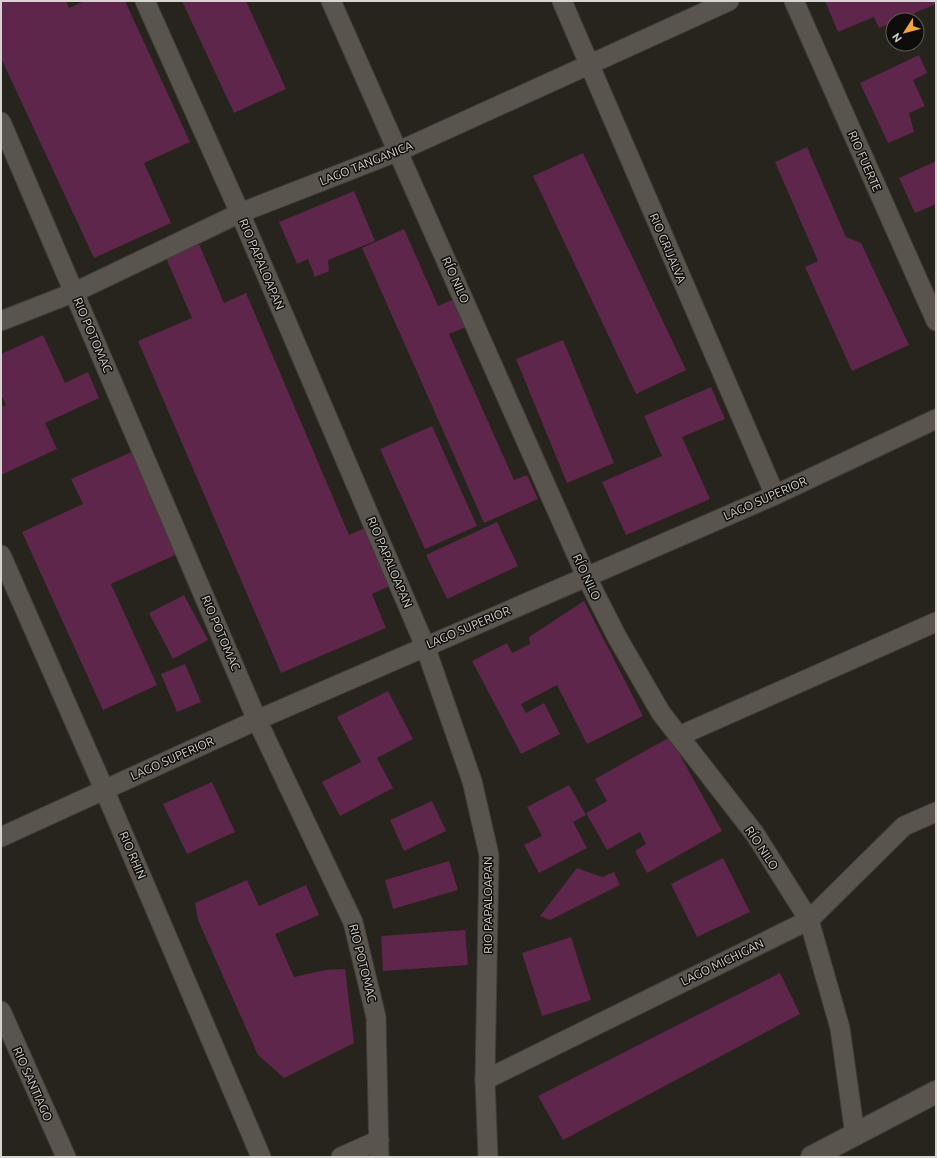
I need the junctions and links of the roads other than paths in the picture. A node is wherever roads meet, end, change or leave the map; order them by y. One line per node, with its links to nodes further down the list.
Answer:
1 (145, 1): 9 (street, RIO PAPALOAPAN)
2 (331, 1): 8 (street, RÍO NILO)
3 (562, 1): 6 (street, RIO GRIJALVA)
4 (729, 1): 6 (street, LAGO TANGANICA)
5 (794, 1): 12 (street, RIO FUERTE)
6 (589, 66): 8 (street, LAGO TANGANICA); 14 (street, RIO GRIJALVA)
7 (1, 122): 10 (street, RIO POTOMAC)
8 (399, 151): 9 (street, LAGO TANGANICA); 16 (street, RÍO NILO)
9 (240, 214): 10 (street, LAGO TANGANICA); 18 (street, RIO PAPALOAPAN)
10 (75, 292): 11 (street, LAGO TANGANICA); 19 (street, RIO POTOMAC)
11 (1, 321)
12 (936, 321)
13 (936, 419): 14 (street, LAGO SUPERIOR)
14 (775, 495): 16 (street, LAGO SUPERIOR)
15 (1, 555): 21 (street, RIO RHIN)
16 (586, 576): 18 (street, LAGO SUPERIOR); 20 (street, RÍO NILO)
17 (936, 622): 20 (street)
18 (425, 646): 19 (street, LAGO SUPERIOR); 26 (street, RIO PAPALOAPAN)
19 (258, 720): 21 (street, LAGO SUPERIOR); 29 (street, RIO POTOMAC)
20 (679, 736): 24 (street, RÍO NILO)
21 (104, 789): 23 (street, LAGO SUPERIOR); 31 (street, RIO RHIN)
22 (936, 812): 24 (street, LAGO MICHIGAN)
23 (1, 837)
24 (809, 920): 26 (street, LAGO MICHIGAN); 28 (street, RÍO NILO)
25 (1, 1011): 30 (street, RIO SANTIAGO)
26 (485, 1080): 33 (street, RIO PAPALOAPAN)
27 (936, 1092): 28 (street)
28 (855, 1134): 34 (street)
29 (379, 1149): 32 (street)
30 (66, 1157)
31 (261, 1157)
32 (341, 1157)
33 (488, 1157)
34 (812, 1157)

